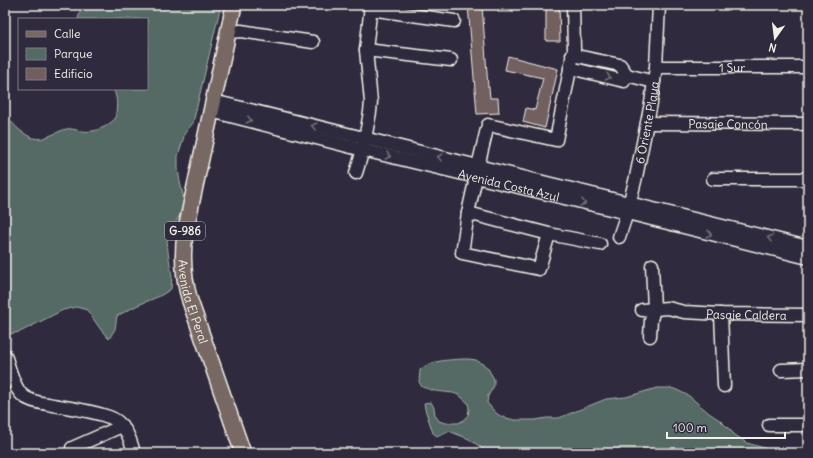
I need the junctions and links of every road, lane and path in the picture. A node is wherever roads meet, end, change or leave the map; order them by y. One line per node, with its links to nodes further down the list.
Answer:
1 (234, 5): 6 (main road, Avenida El Peral / G-986)
2 (573, 5): 9 (street)
3 (659, 5): 11 (street, 6 Oriente Playa)
4 (371, 7): 5 (street); 8 (street)
5 (454, 21)
6 (229, 32): 7 (street); 16 (main road, Avenida El Peral / G-986)
7 (313, 42)
8 (366, 50): 10 (street); 19 (street)
9 (572, 56): 13 (street); 14 (street)
10 (451, 60)
11 (656, 67): 12 (street, 1 Sur); 15 (street, 6 Oriente Playa)
12 (808, 67)
13 (570, 68): 14 (street, one-way to 14); 20 (street)
14 (627, 75): 15 (street)
15 (654, 82): 17 (street, 6 Oriente Playa)
16 (212, 106): 19 (street, Avenida Costa Azul); 45 (main road, Avenida El Peral / G-986)
17 (647, 124): 18 (street, Pasaje Concón); 24 (street, 6 Oriente Playa)
18 (808, 124)
19 (364, 144): 20 (street, Avenida Costa Azul); 21 (street)
20 (478, 172): 24 (street, Avenida Costa Azul); 25 (street)
21 (356, 173)
22 (808, 178): 23 (street)
23 (713, 180)
24 (628, 208): 27 (street, 6 Oriente Playa); 29 (street, Avenida Costa Azul, one-way to 24); 30 (street, Avenida Costa Azul, one-way to 30)
25 (468, 213): 26 (street); 26 (street)
26 (549, 234): 28 (street)
27 (619, 237)
28 (600, 244)
29 (808, 247)
30 (808, 258)
31 (652, 265): 32 (street)
32 (648, 309): 33 (street, Pasaje Caldera); 35 (street)
33 (721, 314): 34 (street, Pasaje Caldera); 39 (street)
34 (808, 315)
35 (650, 336)
36 (5, 355): 42 (street)
37 (808, 369): 38 (street)
38 (780, 370)
39 (724, 386)
40 (769, 425): 41 (street)
41 (808, 425)
42 (122, 426): 43 (street); 44 (street)
43 (72, 448)
44 (134, 453)
45 (243, 453)

